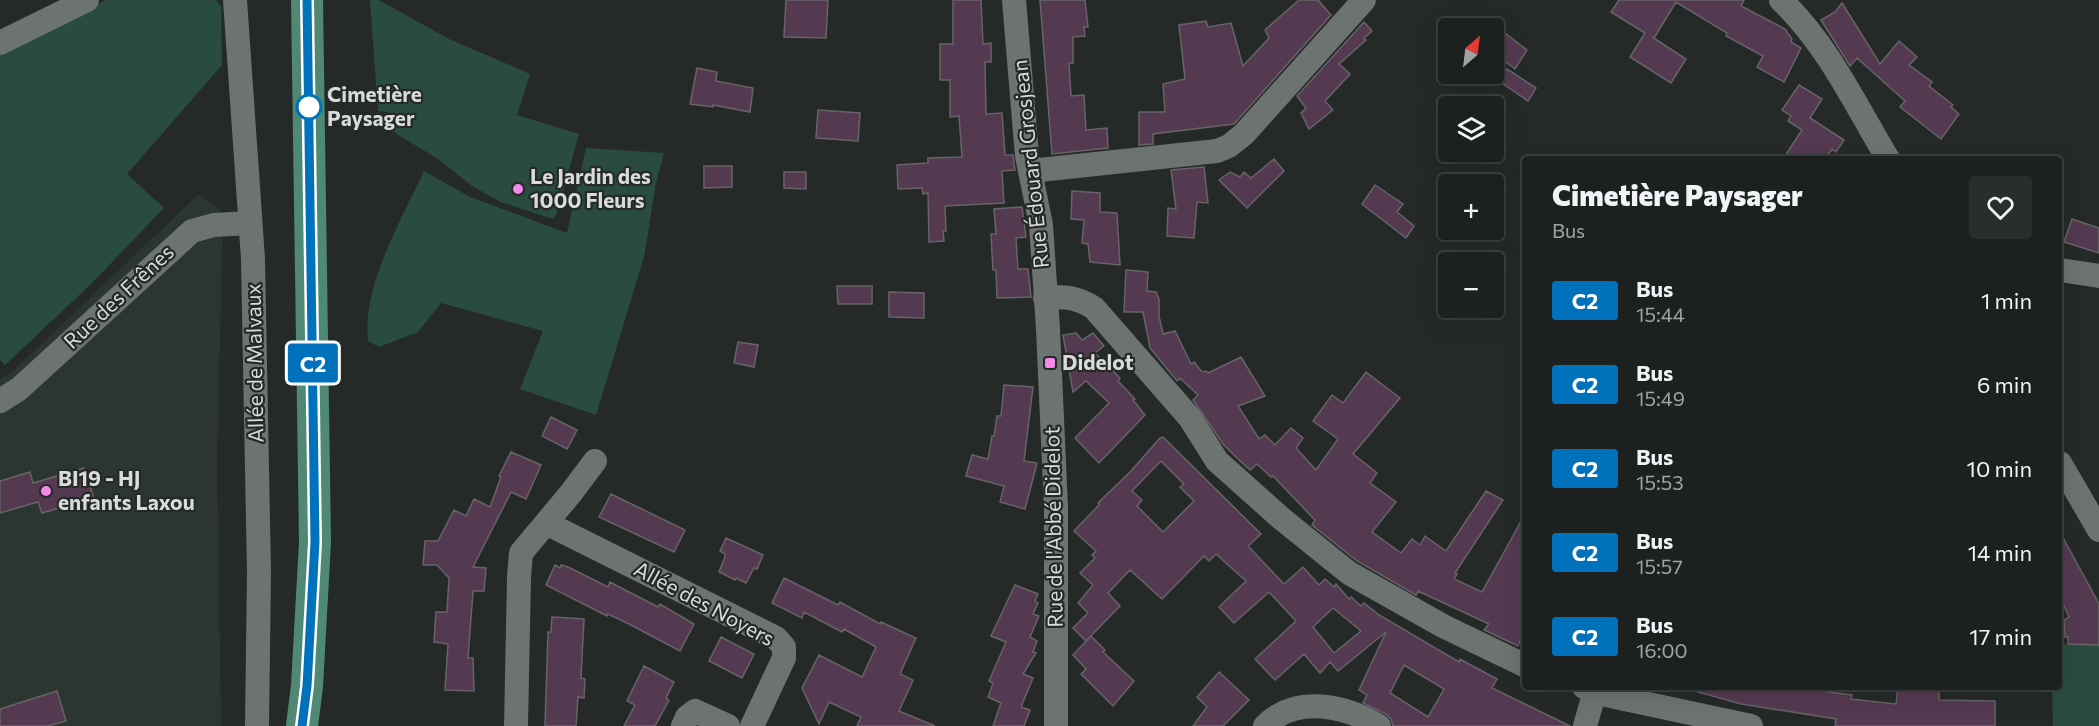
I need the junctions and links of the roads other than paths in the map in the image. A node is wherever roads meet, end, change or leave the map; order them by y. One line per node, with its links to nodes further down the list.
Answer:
1 (87, 0): 8 (street)
2 (235, 0): 11 (street, Allée de Malvaux)
3 (307, 0): 25 (main road)
4 (323, 0): 26 (main road)
5 (1014, 0): 10 (street, Rue Édouard Grosjean)
6 (1364, 0): 10 (street)
7 (1781, 0): 9 (street)
8 (0, 44)
9 (1881, 156)
10 (1030, 171): 14 (street, Rue Édouard Grosjean)
11 (250, 223): 16 (street, Rue des Frênes); 24 (street, Allée de Malvaux)
12 (2062, 270): 13 (street)
13 (2099, 276)
14 (1045, 298): 15 (street, Rue Édouard Grosjean); 21 (street)
15 (1048, 329): 31 (street, Rue de l'Abbé Didelot)
16 (0, 401)
17 (595, 461): 19 (street)
18 (2062, 467): 20 (street)
19 (546, 523): 27 (street); 30 (street, Allée des Noyers)
20 (2099, 530)
21 (1522, 664)
22 (1590, 690): 34 (street)
23 (1594, 690): 35 (street)
24 (256, 726)
25 (302, 726)
26 (318, 726)
27 (516, 726)
28 (683, 726): 29 (street)
29 (728, 726)
30 (752, 726)
31 (1056, 726)
32 (1265, 726): 33 (street)
33 (1379, 726)
34 (1585, 726)
35 (1751, 726)

